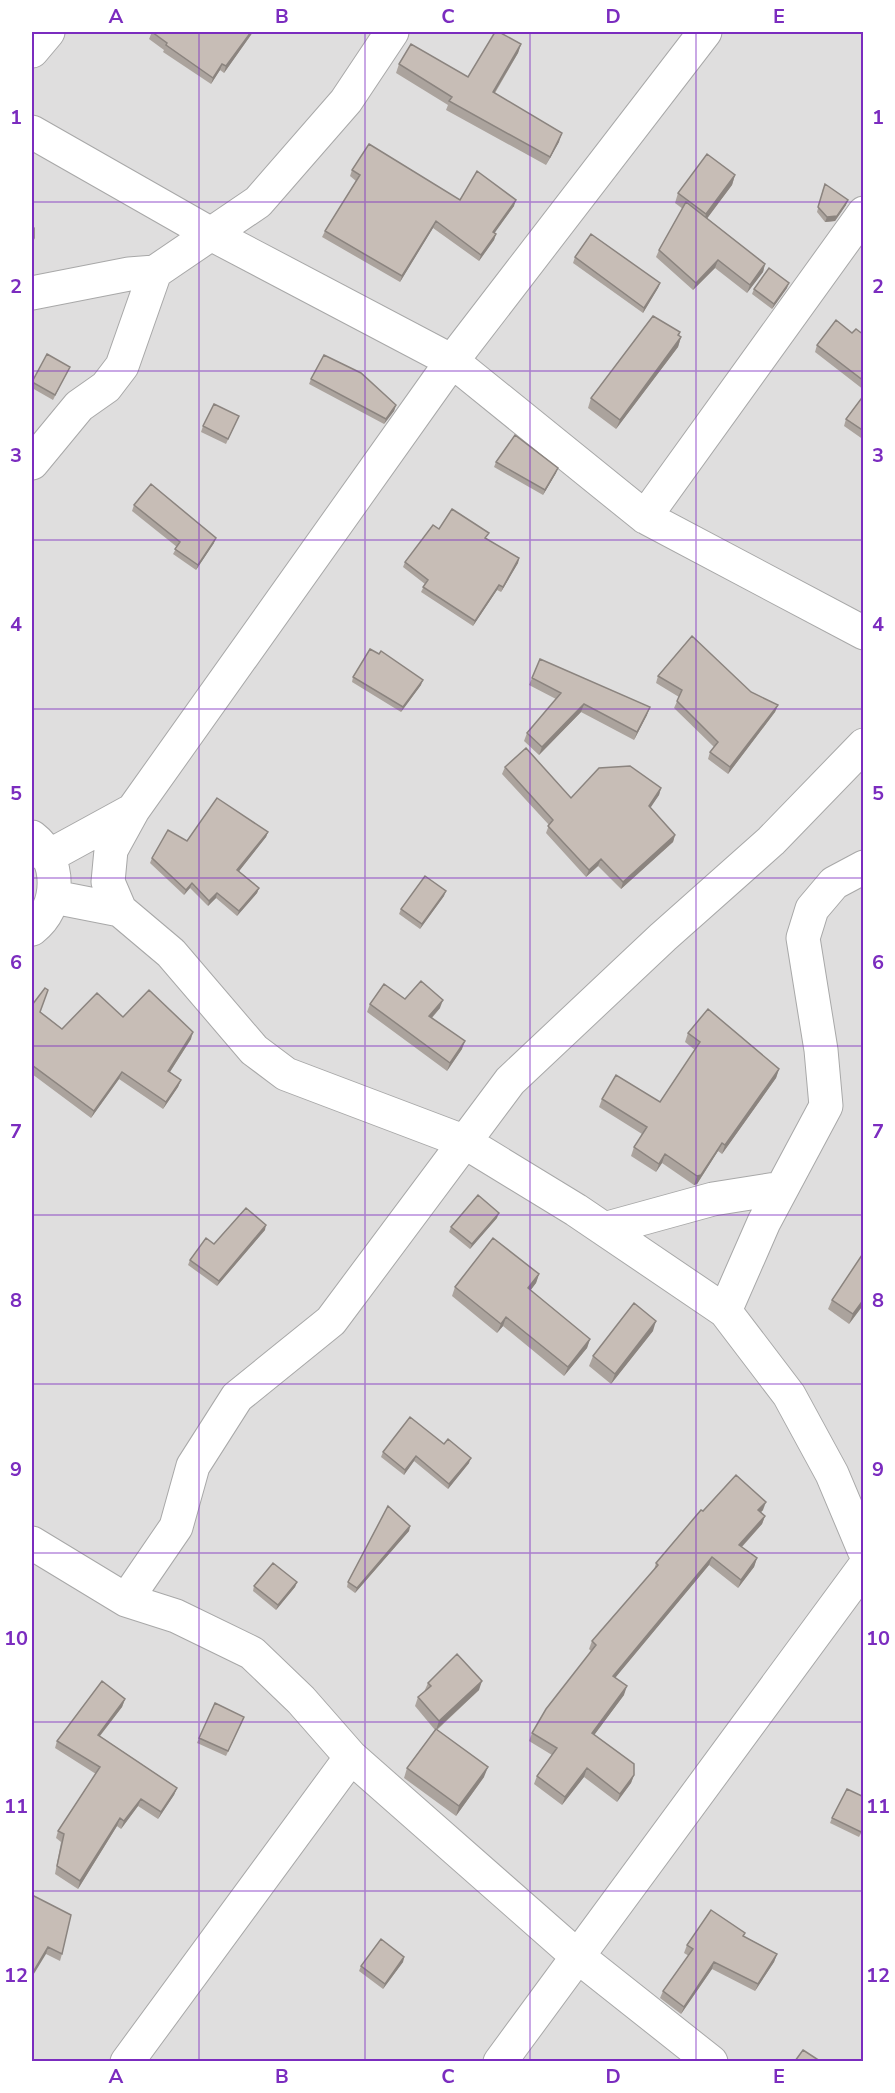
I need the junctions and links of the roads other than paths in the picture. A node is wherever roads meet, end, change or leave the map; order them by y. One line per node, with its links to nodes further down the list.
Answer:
1 (48, 32): 4 (street)
2 (392, 32): 7 (street)
3 (705, 32): 10 (street)
4 (32, 51)
5 (32, 132): 7 (street)
6 (864, 213): 12 (street)
7 (211, 234): 8 (street); 10 (street)
8 (155, 272): 9 (street); 11 (street)
9 (32, 293)
10 (452, 361): 12 (street); 15 (street)
11 (32, 463)
12 (645, 517): 13 (street)
13 (864, 633)
14 (864, 745): 21 (street)
15 (133, 810): 16 (street); 19 (street)
16 (39, 847): 18 (street)
17 (864, 867): 22 (street)
18 (54, 897): 19 (street); 20 (street)
19 (120, 910): 21 (street)
20 (32, 929)
21 (463, 1141): 23 (street); 28 (street)
22 (782, 1188): 23 (street); 24 (street)
23 (604, 1229): 24 (street)
24 (725, 1311): 26 (street)
25 (32, 1543): 28 (street)
26 (864, 1550)
27 (864, 1567): 30 (street)
28 (126, 1600): 29 (street)
29 (351, 1757): 30 (street); 31 (street)
30 (576, 1955): 32 (street); 33 (street)
31 (127, 2061)
32 (500, 2061)
33 (711, 2061)

